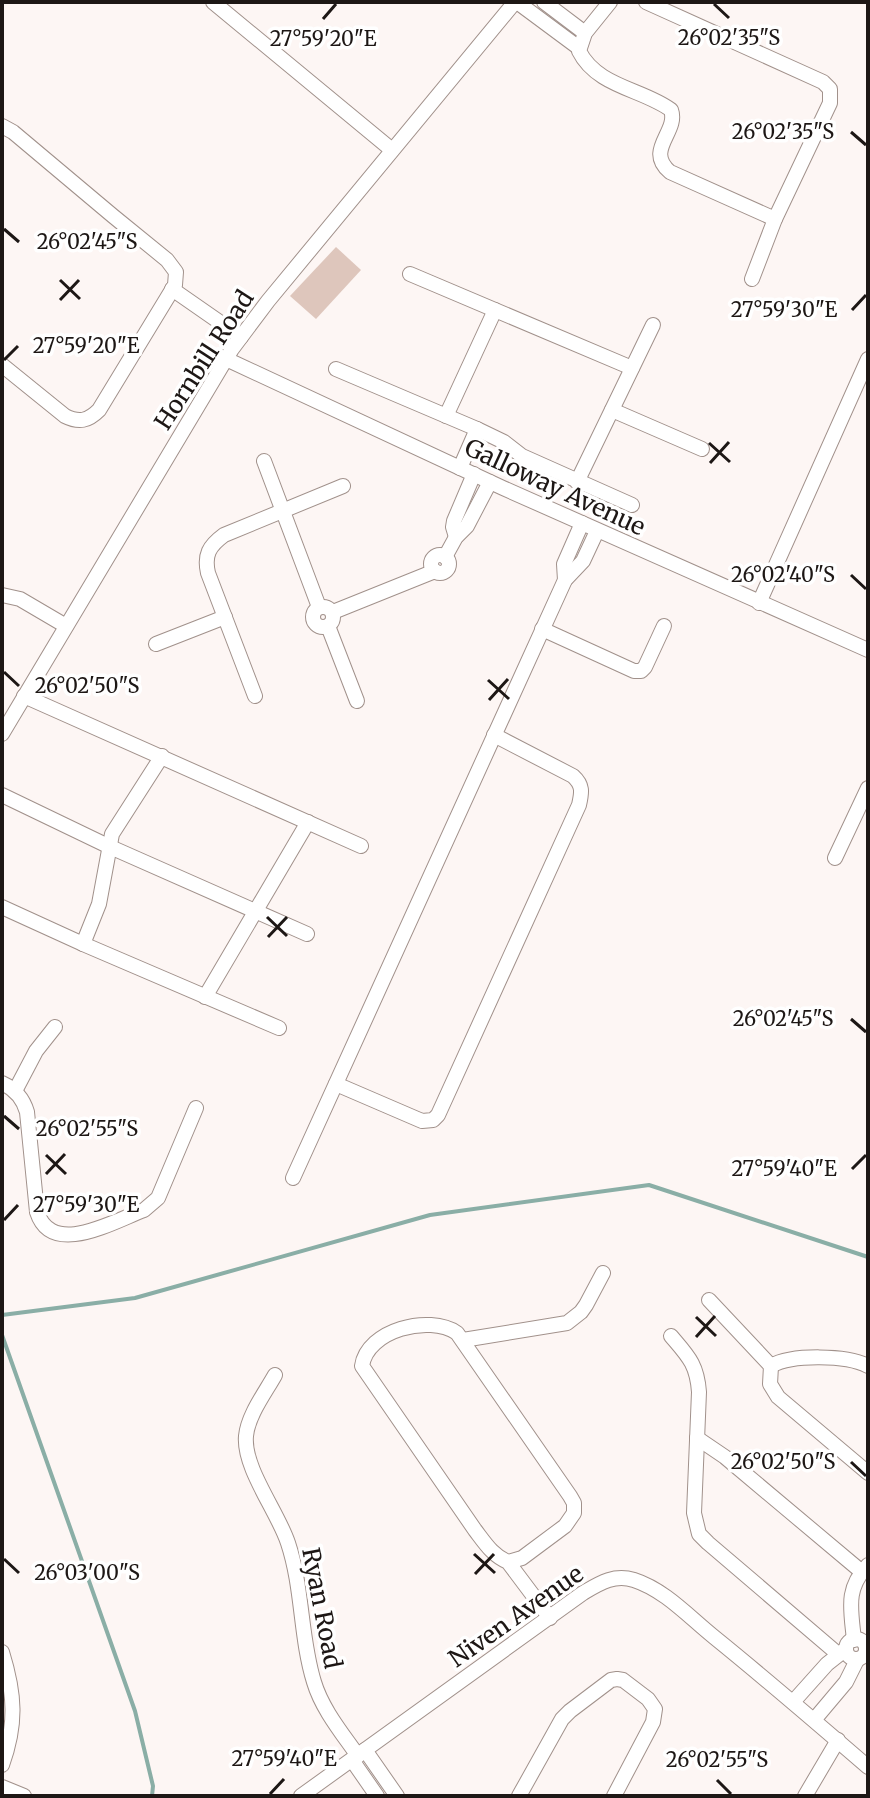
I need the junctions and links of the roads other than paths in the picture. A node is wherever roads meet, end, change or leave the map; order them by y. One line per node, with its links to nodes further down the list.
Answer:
1 (213, 2): 9 (street)
2 (516, 2): 7 (street); 9 (street, Hornbill Road)
3 (544, 2): 6 (street)
4 (610, 2): 6 (street)
5 (646, 2): 10 (street)
6 (585, 33): 7 (street)
7 (579, 48): 10 (street)
8 (2, 126): 13 (street)
9 (392, 150): 16 (street, Hornbill Road)
10 (775, 219): 12 (street)
11 (410, 274): 14 (street)
12 (752, 279)
13 (172, 289): 16 (street); 19 (street)
14 (495, 310): 20 (street); 23 (street)
15 (653, 325): 20 (street)
16 (241, 337): 17 (street, Hornbill Road)
17 (226, 359): 27 (street, Galloway Avenue); 41 (street, Hornbill Road)
18 (868, 359): 38 (street)
19 (2, 365)
20 (632, 368): 22 (street)
21 (336, 369): 23 (street)
22 (612, 410): 25 (street); 29 (street)
23 (446, 416): 24 (street)
24 (477, 429): 27 (street); 29 (street)
25 (702, 449)
26 (264, 461): 32 (street)
27 (467, 471): 28 (street, Galloway Avenue); 35 (street)
28 (490, 482): 33 (street, Galloway Avenue); 35 (street)
29 (577, 482): 31 (street)
30 (343, 486): 32 (street)
31 (632, 505)
32 (283, 512): 39 (street); 40 (street)
33 (582, 523): 34 (street, Galloway Avenue); 36 (street)
34 (597, 531): 36 (street); 38 (street, Galloway Avenue)
35 (456, 537): 39 (street)
36 (565, 580): 43 (street)
37 (2, 595): 41 (street)
38 (759, 603): 45 (street, Galloway Avenue)
39 (327, 615): 48 (street)
40 (225, 617): 44 (street); 47 (street)
41 (66, 626): 46 (street, Hornbill Road)
42 (664, 626): 43 (street)
43 (542, 629): 50 (street)
44 (156, 644)
45 (868, 650)
46 (24, 696): 49 (street, Hornbill Road); 51 (street)
47 (255, 696)
48 (357, 701)
49 (2, 734)
50 (494, 735): 66 (street); 66 (street)
51 (162, 756): 54 (street); 55 (street)
52 (868, 788): 57 (street)
53 (2, 795): 55 (street)
54 (308, 822): 56 (street); 59 (street)
55 (108, 846): 59 (street); 61 (street)
56 (361, 846)
57 (835, 858)
58 (2, 907): 61 (street)
59 (255, 912): 60 (street); 62 (street)
60 (307, 934)
61 (83, 944): 62 (street)
62 (205, 997): 64 (street)
63 (55, 1027): 67 (street)
64 (279, 1028)
65 (2, 1083): 67 (street)
66 (336, 1084): 69 (street)
67 (15, 1091): 68 (street)
68 (196, 1108)
69 (293, 1178)
70 (603, 1273): 73 (street)
71 (709, 1300): 74 (street)
72 (671, 1336): 77 (street)
73 (463, 1340): 79 (street); 79 (street)
74 (771, 1366): 75 (street); 78 (street)
75 (868, 1366)
76 (275, 1375): 87 (street, Ryan Road)
77 (697, 1438): 80 (street); 82 (street)
78 (868, 1473)
79 (508, 1562): 81 (street)
80 (865, 1568): 82 (street)
81 (550, 1618): 84 (street, Niven Avenue); 87 (street, Niven Avenue)
82 (855, 1650): 84 (street); 85 (street)
83 (2, 1652): 88 (street)
84 (793, 1702): 85 (street, Niven Avenue)
85 (814, 1720): 86 (street, Niven Avenue)
86 (838, 1740): 89 (street, Niven Avenue); 97 (street)
87 (358, 1755): 92 (street, Niven Avenue); 93 (street); 94 (street)
88 (2, 1765)
89 (868, 1767)
90 (2, 1787): 91 (street)
91 (24, 1796)
92 (301, 1796)
93 (377, 1796)
94 (397, 1796)
95 (519, 1796): 96 (street)
96 (614, 1796)
97 (805, 1796)

